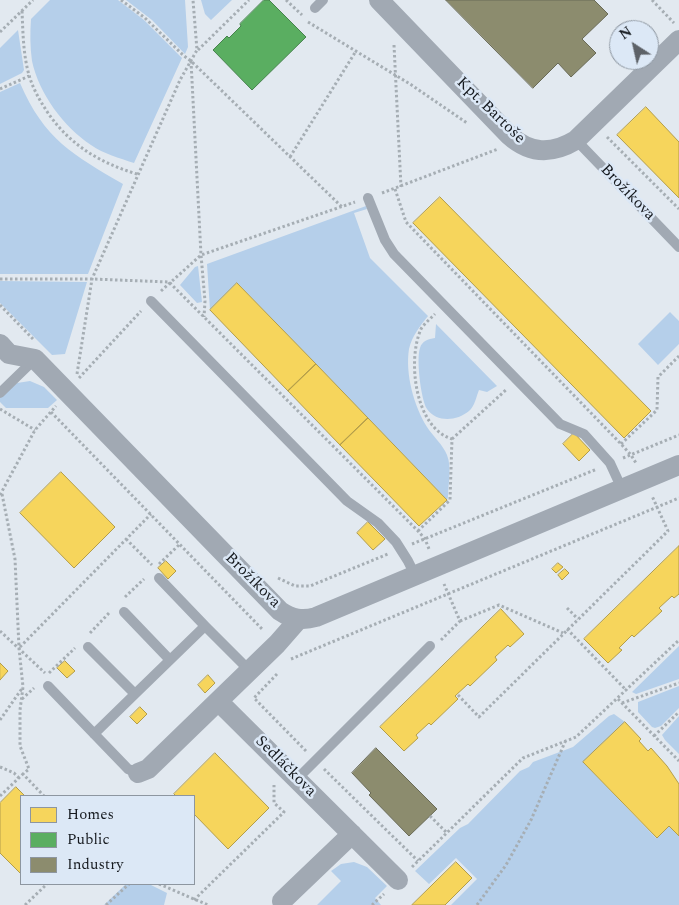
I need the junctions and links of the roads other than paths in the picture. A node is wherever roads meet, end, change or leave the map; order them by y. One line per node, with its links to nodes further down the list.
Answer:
1 (379, 0): 3 (street, Kpt. Bartoše)
2 (679, 40): 3 (street, Kpt. Bartoše)
3 (576, 140): 5 (lane, Brožíkova)
4 (368, 198): 11 (lane)
5 (679, 247)
6 (151, 300): 12 (lane)
7 (0, 344): 8 (street)
8 (35, 359): 9 (lane); 15 (street, Brožíkova)
9 (0, 393)
10 (679, 465): 11 (street, Brožíkova)
11 (622, 489): 12 (street, Brožíkova)
12 (415, 576): 15 (street, Brožíkova)
13 (159, 578): 16 (lane)
14 (124, 612): 19 (lane)
15 (298, 620): 20 (street)
16 (206, 626): 19 (lane); 20 (lane)
17 (430, 646): 26 (lane)
18 (88, 647): 22 (lane)
19 (170, 660): 22 (lane)
20 (249, 670): 23 (street)
21 (48, 686): 24 (lane)
22 (135, 694): 24 (lane)
23 (218, 701): 25 (street); 26 (street, Sedláčkova)
24 (94, 734): 25 (lane)
25 (138, 773)
26 (297, 779): 27 (street, Sedláčkova)
27 (352, 834): 28 (street, Sedláčkova); 29 (street)
28 (398, 880)
29 (278, 903)

